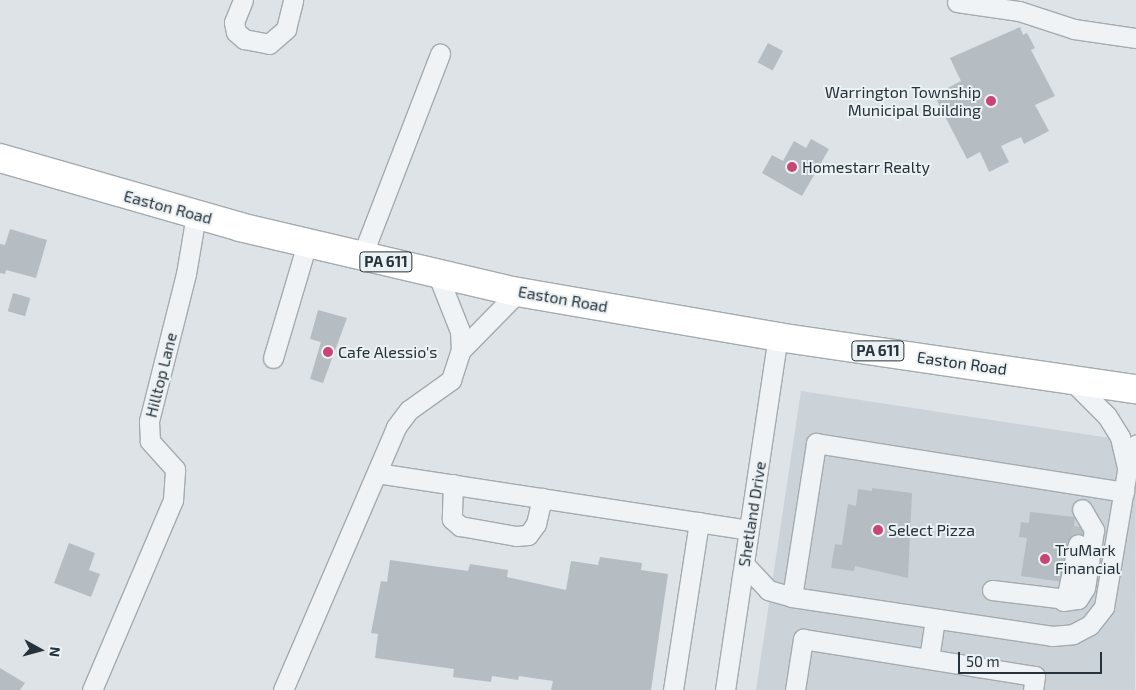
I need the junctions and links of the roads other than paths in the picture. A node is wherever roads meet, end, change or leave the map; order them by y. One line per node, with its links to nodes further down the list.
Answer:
1 (243, 0): 2 (street)
2 (293, 0)
3 (957, 2): 4 (street)
4 (1136, 38)
5 (440, 54): 9 (street)
6 (0, 158): 7 (highway, Easton Road / PA 611)
7 (196, 215): 8 (highway, Easton Road / PA 611); 33 (street, Hilltop Lane)
8 (307, 243): 9 (highway, Easton Road / PA 611); 14 (street)
9 (362, 256): 10 (highway, Easton Road / PA 611)
10 (437, 274): 11 (highway, Easton Road / PA 611); 13 (street)
11 (518, 292): 12 (highway, Easton Road / PA 611); 13 (street)
12 (778, 337): 15 (highway, Easton Road / PA 611); 26 (street, Shetland Drive)
13 (461, 350): 19 (street)
14 (273, 358)
15 (1070, 379): 16 (highway, Easton Road / PA 611); 18 (street)
16 (1136, 388)
17 (1136, 445): 18 (street)
18 (1127, 471): 22 (street)
19 (376, 473): 20 (street); 34 (street)
20 (453, 484): 23 (street); 23 (street)
21 (1083, 486): 22 (street); 25 (street); 29 (street)
22 (1124, 492): 31 (street)
23 (542, 498): 24 (street)
24 (699, 522): 26 (street); 35 (street)
25 (1080, 527): 30 (street); 30 (street)
26 (749, 530): 27 (street, Shetland Drive)
27 (744, 564): 29 (street); 36 (street, Shetland Drive)
28 (992, 590): 30 (street)
29 (792, 597): 31 (street)
30 (1062, 601)
31 (935, 619): 32 (street)
32 (929, 659): 37 (street); 38 (street)
33 (92, 690)
34 (283, 690)
35 (673, 690)
36 (725, 690)
37 (795, 690)
38 (1033, 690)

